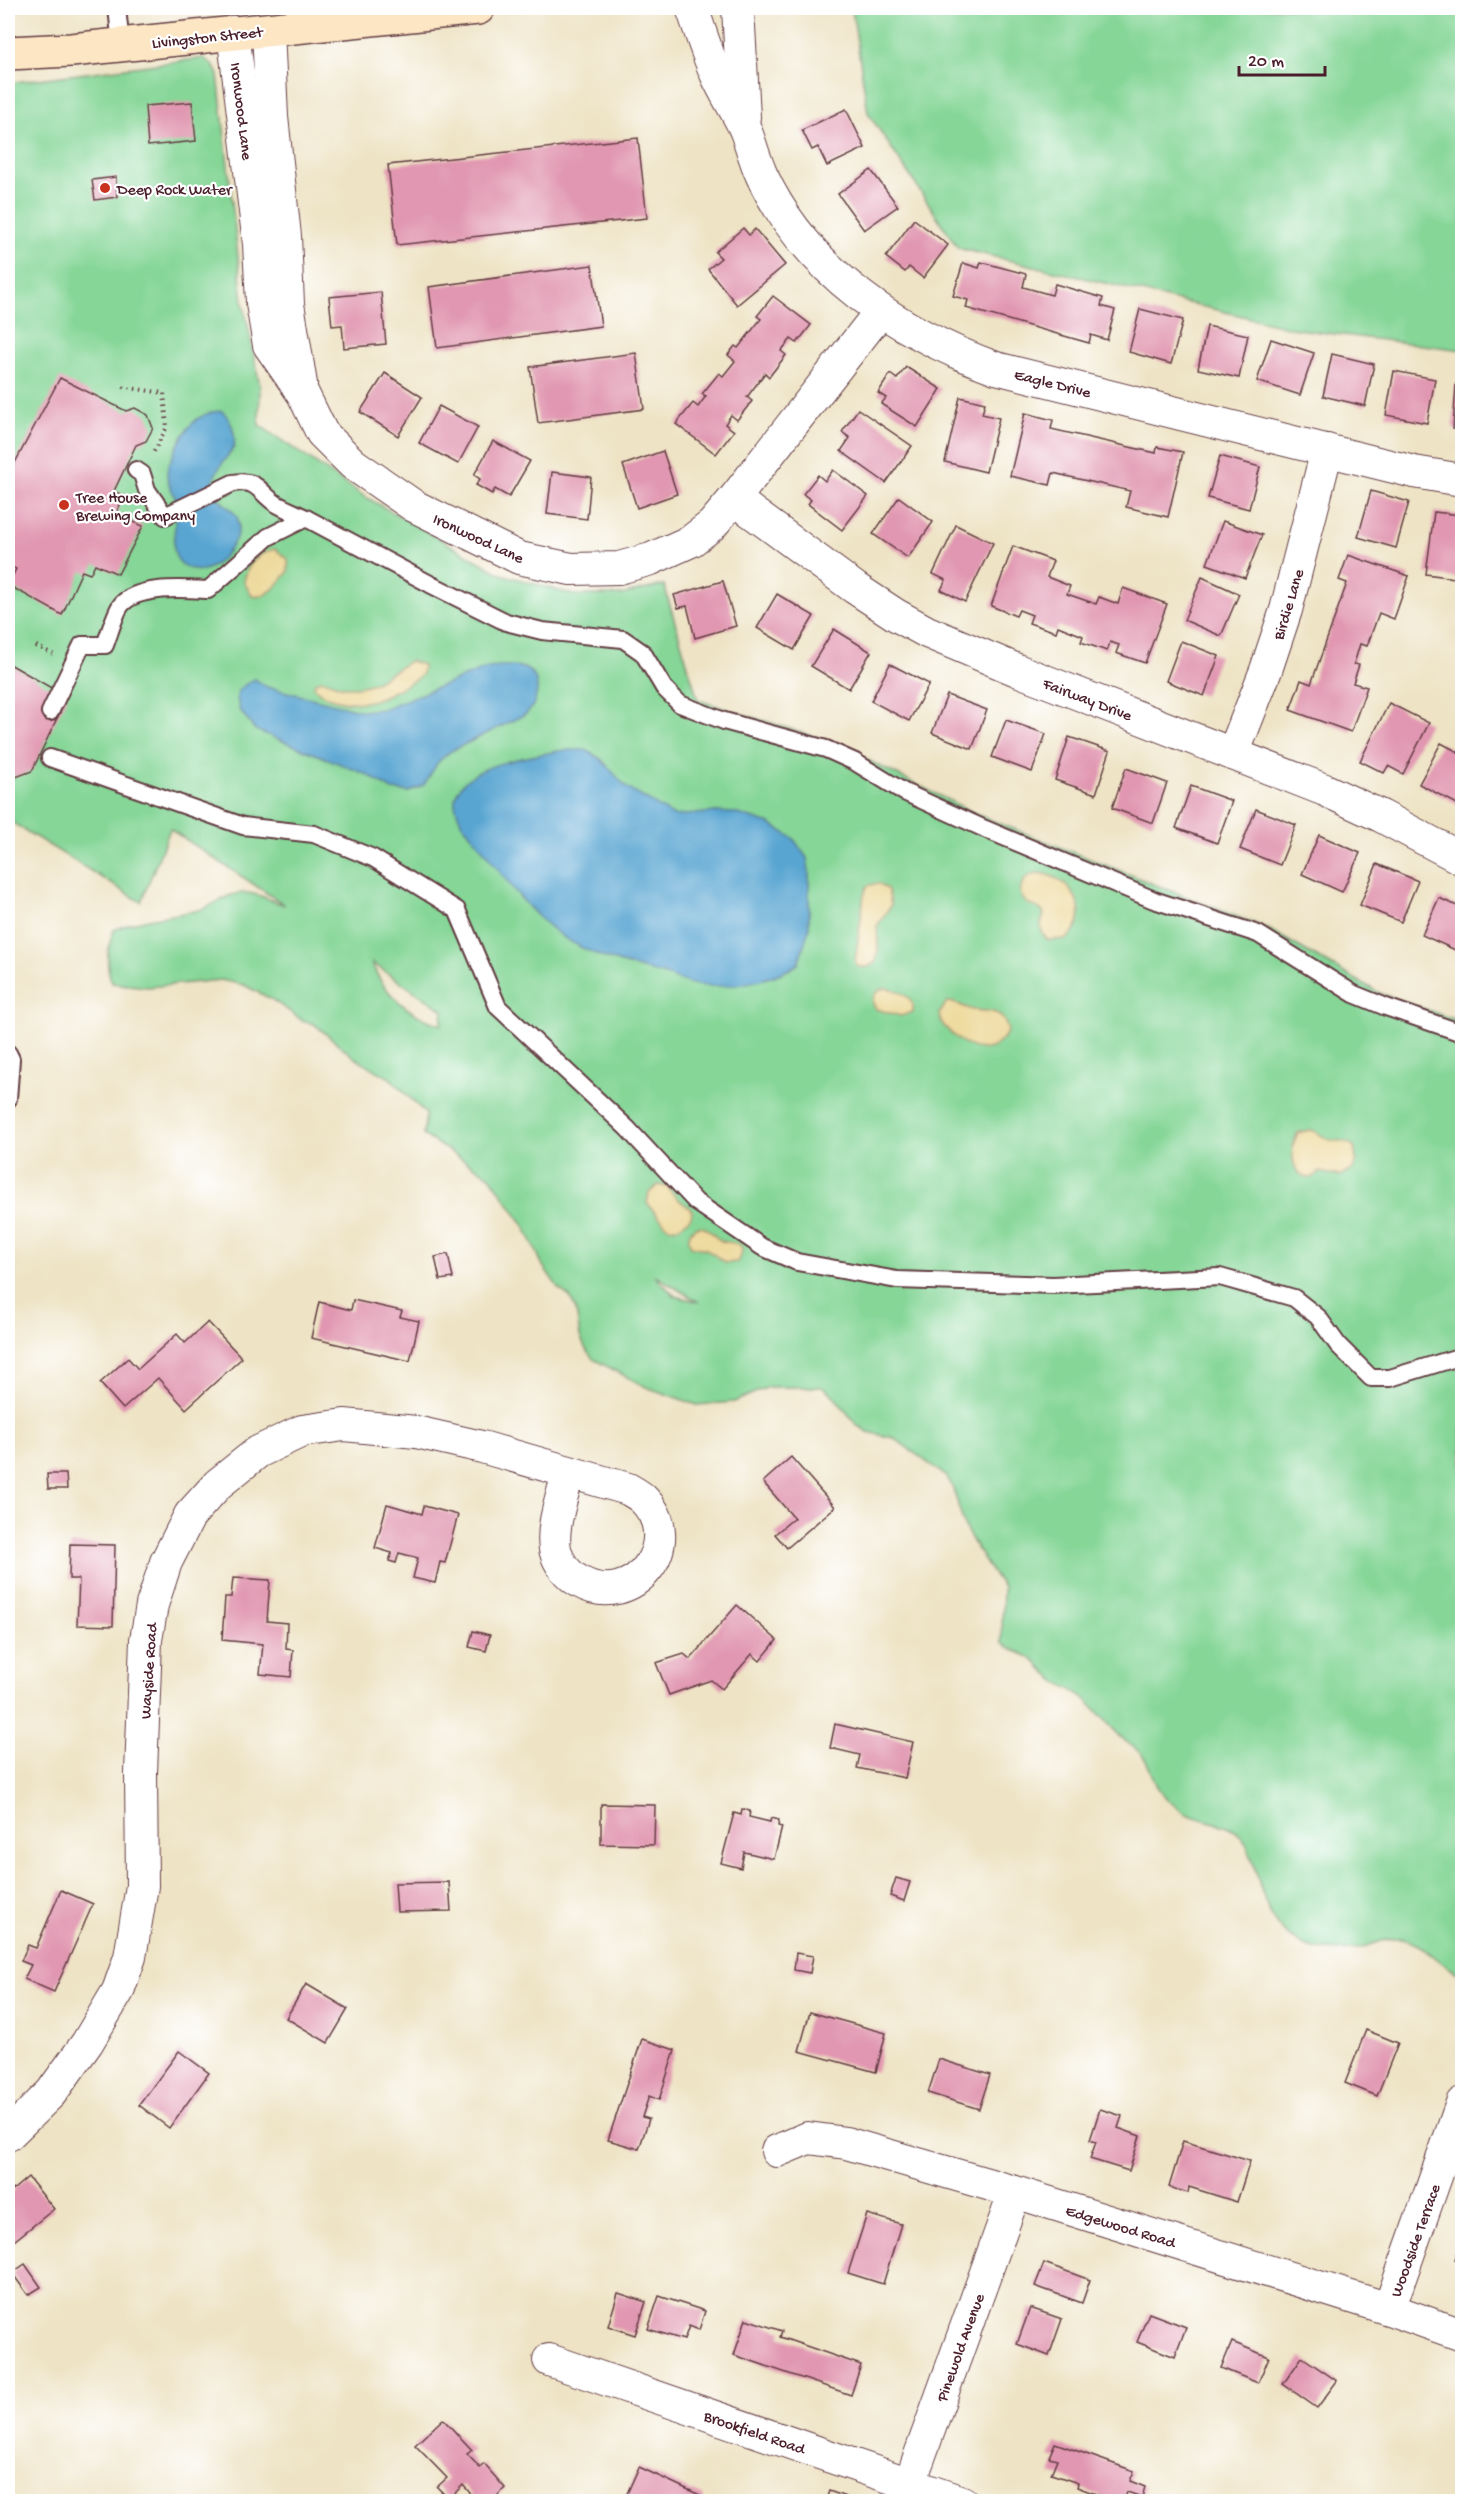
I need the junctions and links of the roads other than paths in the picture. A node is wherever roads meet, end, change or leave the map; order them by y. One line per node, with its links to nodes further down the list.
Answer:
1 (117, 8): 7 (lane)
2 (478, 8): 5 (street, Livingston Street)
3 (692, 8): 9 (street, Eagle Drive)
4 (738, 8): 9 (street, Eagle Drive)
5 (267, 30): 6 (street, Livingston Street); 11 (street, Ironwood Lane)
6 (233, 32): 7 (street, Livingston Street); 11 (street, Ironwood Lane)
7 (121, 45): 8 (street, Livingston Street)
8 (8, 53)
9 (744, 127): 10 (street, Eagle Drive)
10 (880, 312): 12 (street, Eagle Drive); 15 (street, Ironwood Lane)
11 (303, 394): 15 (street, Ironwood Lane)
12 (1327, 450): 14 (street, Eagle Drive); 18 (street, Birdie Lane)
13 (139, 472): 16 (lane)
14 (1462, 480)
15 (734, 499): 18 (street, Fairway Drive)
16 (306, 518): 17 (lane); 21 (lane)
17 (50, 712)
18 (1233, 754): 20 (street, Fairway Drive)
19 (50, 758): 24 (lane)
20 (1462, 859)
21 (1462, 1034)
22 (8, 1053): 23 (lane)
23 (8, 1100)
24 (1462, 1356)
25 (568, 1472): 27 (street, Wayside Road)
26 (1462, 2103): 30 (street, Woodside Terrace)
27 (8, 2135)
28 (777, 2151): 29 (street, Edgewood Road)
29 (1015, 2192): 30 (street, Edgewood Road); 33 (street, Pinewold Avenue)
30 (1389, 2309): 31 (street, Edgewood Road)
31 (1462, 2335)
32 (549, 2360): 33 (street, Brookfield Road)
33 (906, 2493): 34 (street, Brookfield Road)
34 (962, 2502)

